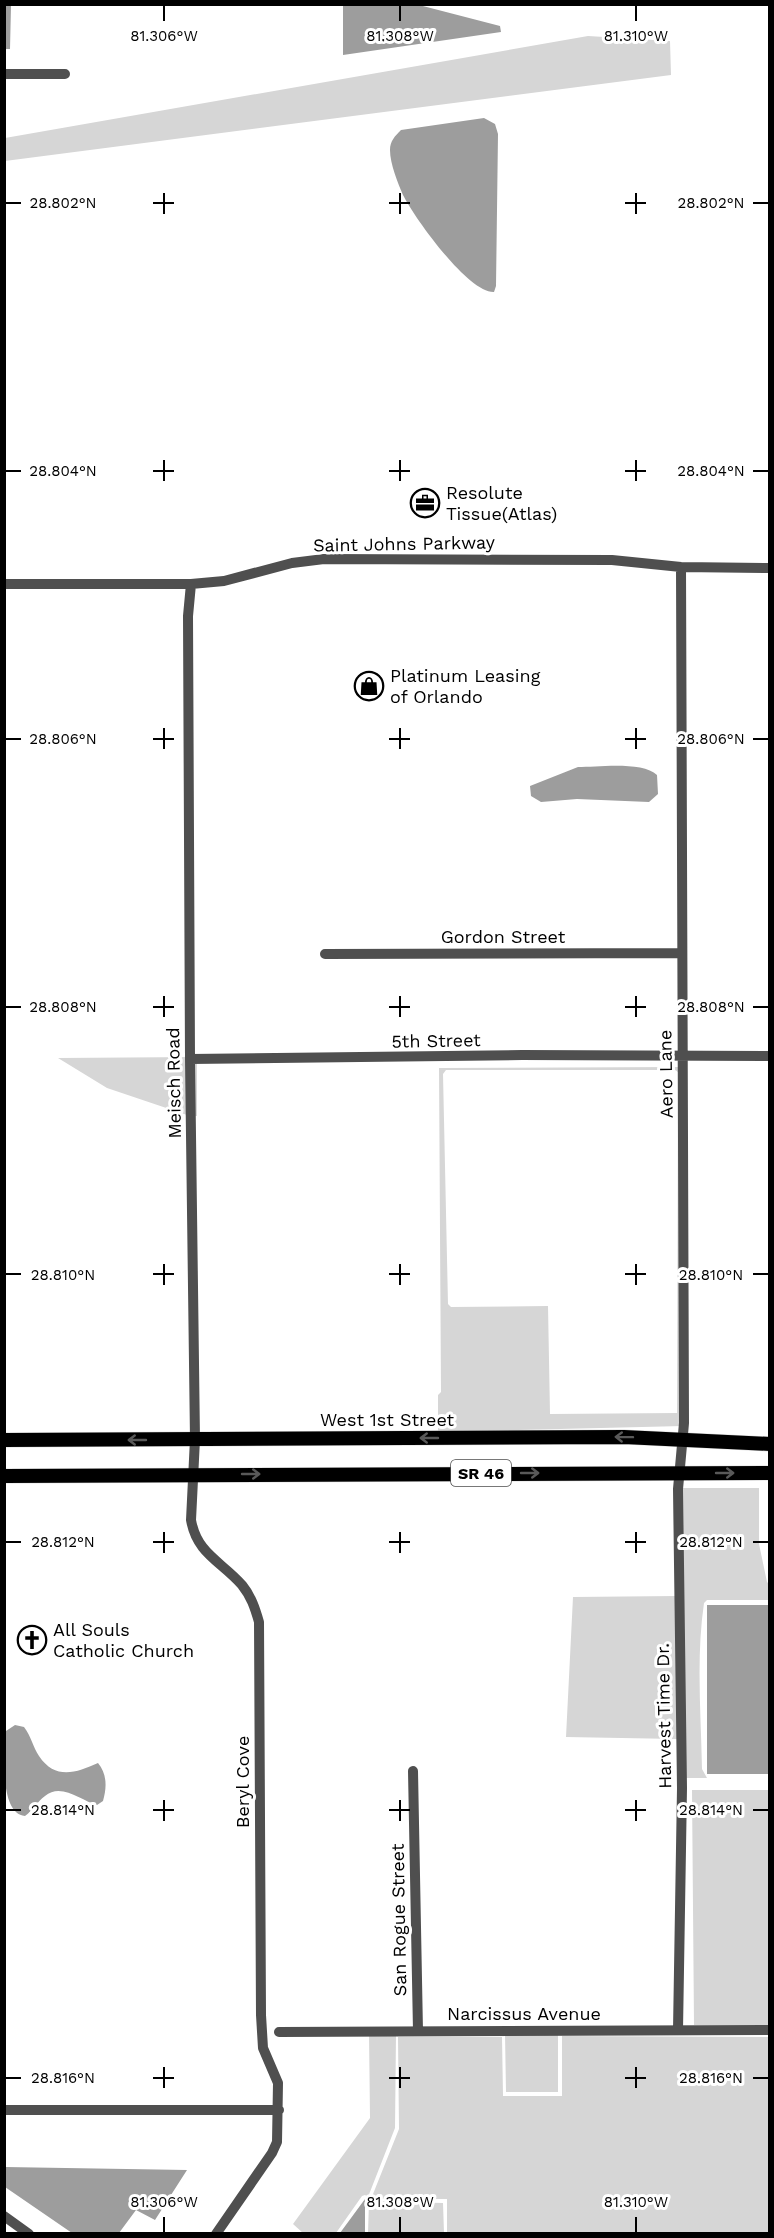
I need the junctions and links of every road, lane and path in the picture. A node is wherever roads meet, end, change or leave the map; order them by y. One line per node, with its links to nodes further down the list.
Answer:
1 (4, 74): 2 (street)
2 (65, 74)
3 (681, 567): 4 (street, Saint Johns Parkway); 6 (street, Saint Johns Parkway); 7 (street, Aero Lane)
4 (770, 568)
5 (4, 584): 6 (street, Saint Johns Parkway)
6 (191, 584): 11 (street, Meisch Road)
7 (681, 953): 8 (street, Gordon Street); 9 (street, Aero Lane)
8 (325, 954)
9 (682, 1056): 10 (street, 5th Street); 11 (street, 5th Street); 13 (street, Aero Lane)
10 (770, 1056)
11 (190, 1059): 12 (street, Meisch Road)
12 (195, 1439): 13 (main road, West 1st Street / SR 46, one-way to 12); 14 (main road, West 1st Street / SR 46, one-way to 14); 18 (street, Meisch Road)
13 (683, 1439): 15 (main road, West 1st Street / SR 46); 16 (street, Aero Lane)
14 (4, 1440)
15 (770, 1444)
16 (679, 1472): 17 (main road, SR 46, one-way to 17); 18 (main road, SR 46, one-way to 16); 21 (street, Harvest Time Dr.)
17 (770, 1473)
18 (192, 1474): 19 (main road, SR 46); 26 (street, Beryl Cove)
19 (4, 1476)
20 (413, 1772): 23 (street, San Rogue Street)
21 (678, 2030): 22 (street, Narcissus Avenue); 23 (street, Narcissus Avenue)
22 (770, 2030)
23 (418, 2031): 24 (street, Narcissus Avenue)
24 (279, 2032)
25 (4, 2110): 26 (street)
26 (279, 2110): 29 (street, Beryl Cove)
27 (4, 2216): 28 (street)
28 (29, 2234)
29 (216, 2234)

